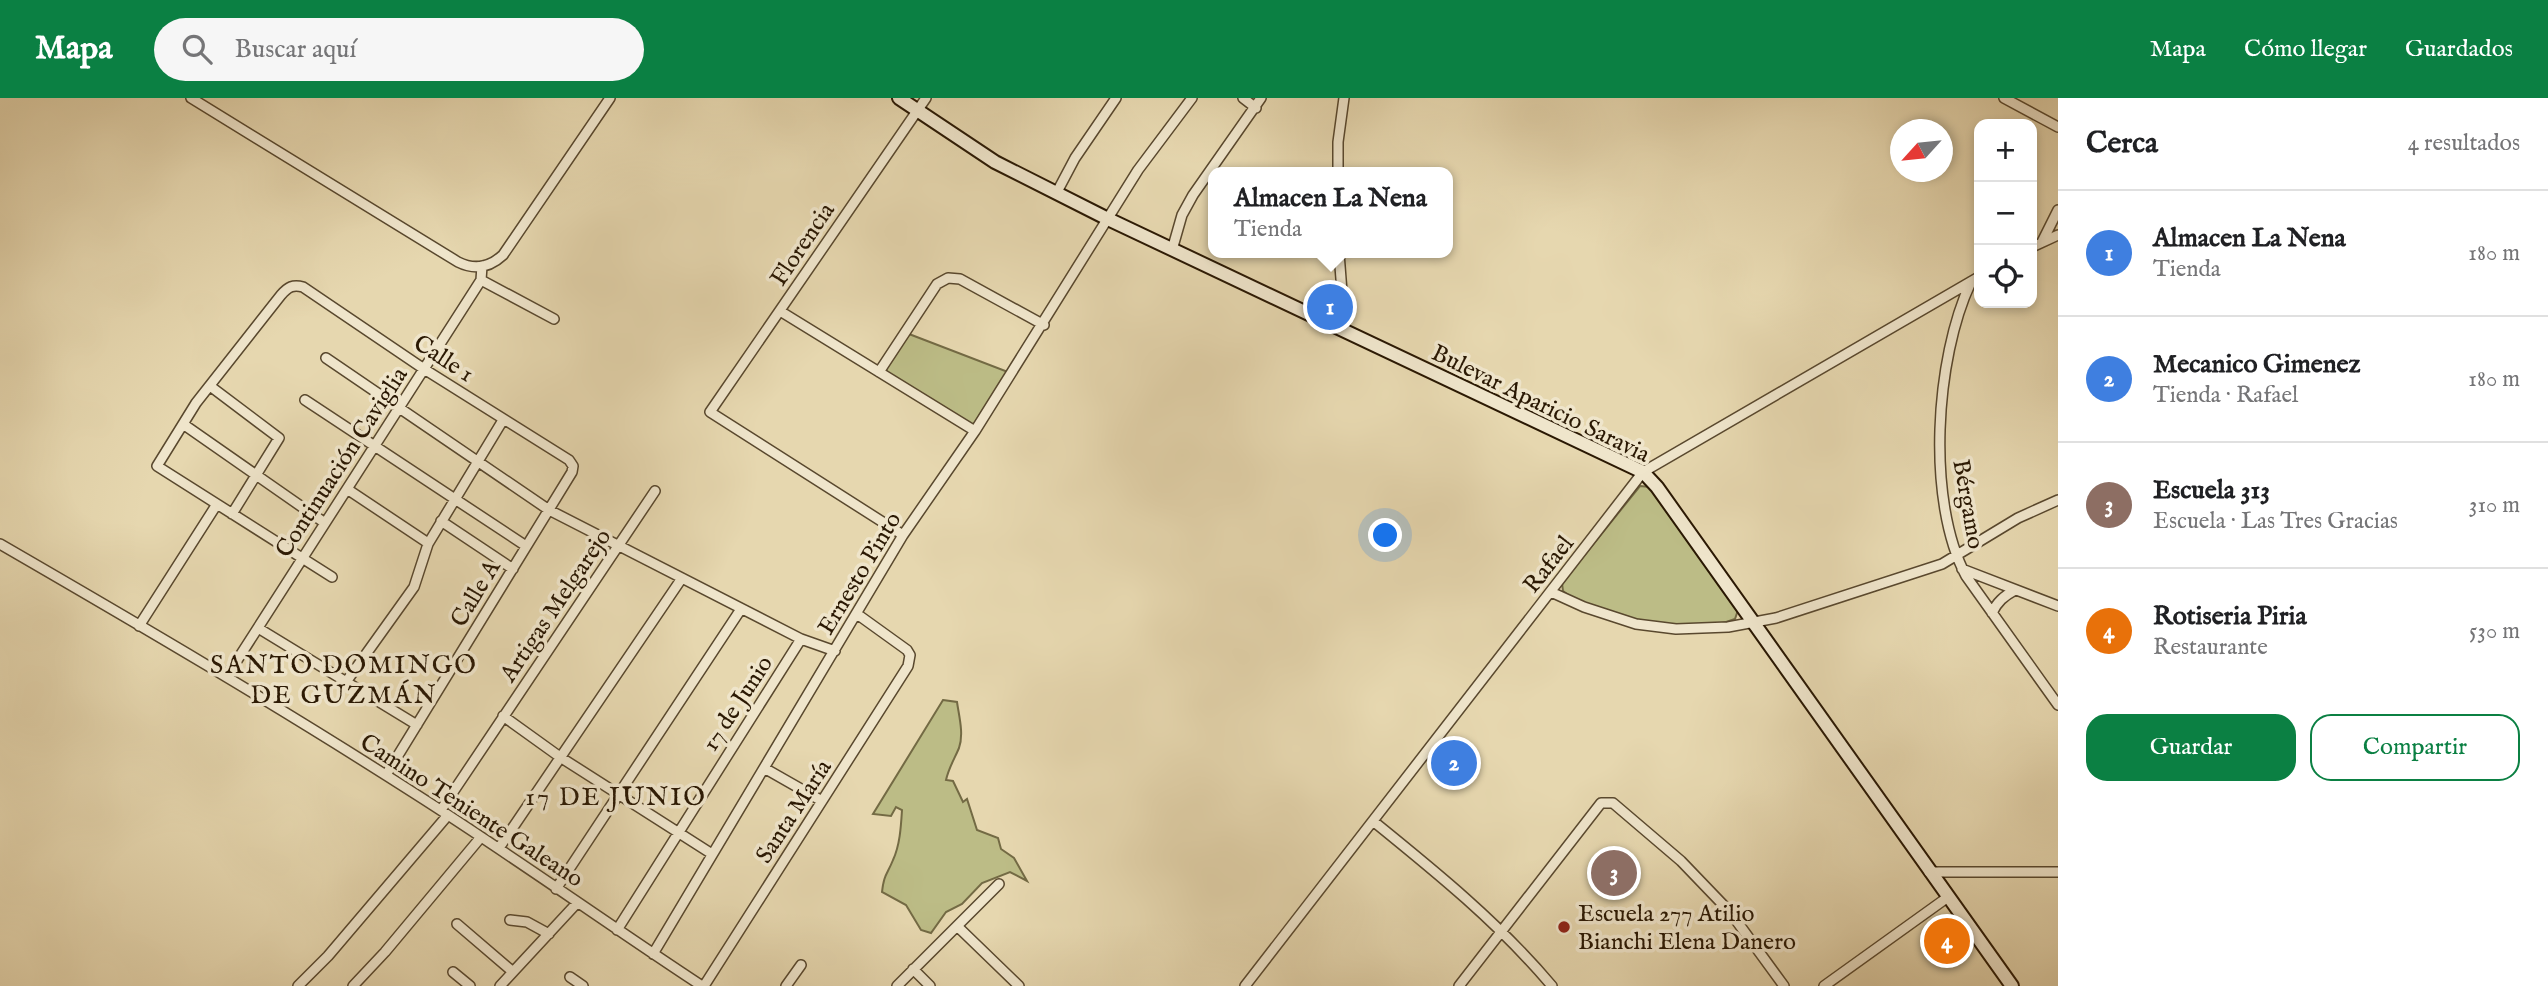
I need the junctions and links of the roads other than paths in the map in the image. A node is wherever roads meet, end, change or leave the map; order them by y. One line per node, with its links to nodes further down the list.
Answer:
1 (191, 98): 25 (street)
2 (610, 98): 25 (street)
3 (899, 98): 12 (street, Bulevar Aparicio Saravia)
4 (926, 98): 12 (street, Florencia)
5 (1116, 98): 17 (street)
6 (1192, 98): 19 (street, Ernesto Pinto)
7 (1243, 98): 11 (street)
8 (1261, 98): 11 (street)
9 (1344, 98): 15 (street)
10 (2004, 98): 13 (street)
11 (1256, 108): 14 (street)
12 (916, 110): 17 (street, Bulevar Aparicio Saravia); 29 (street, Florencia)
13 (2058, 127)
14 (1213, 167)
15 (1338, 167)
16 (1208, 174): 23 (street)
17 (1057, 192): 19 (street, Bulevar Aparicio Saravia)
18 (2058, 210): 21 (street)
19 (1108, 219): 23 (street, Bulevar Aparicio Saravia); 31 (street, Ernesto Pinto)
20 (2058, 235): 21 (street)
21 (2042, 242): 22 (street)
22 (2036, 245)
23 (1172, 250): 32 (street, Bulevar Aparicio Saravia)
24 (1339, 258): 32 (street)
25 (482, 266): 26 (street, Continuación Caviglia)
26 (481, 280): 30 (street); 34 (street, Continuación Caviglia)
27 (1974, 281): 45 (street, Rafael)
28 (1974, 282): 61 (street, Bérgamo)
29 (780, 311): 35 (street); 56 (street, Florencia)
30 (554, 319)
31 (1044, 325): 35 (street); 41 (street, Ernesto Pinto)
32 (1342, 330): 45 (street, Bulevar Aparicio Saravia)
33 (326, 358): 38 (street)
34 (424, 369): 36 (street, Calle 1); 38 (street, Continuación Caviglia); 39 (street, Calle 1)
35 (879, 372): 41 (street)
36 (209, 386): 40 (street); 46 (street)
37 (305, 400): 42 (street)
38 (399, 408): 42 (street, Continuación Caviglia); 43 (street)
39 (503, 420): 43 (street); 44 (street, Calle 1)
40 (183, 424): 46 (street); 51 (street)
41 (975, 431): 56 (street, Ernesto Pinto)
42 (375, 446): 47 (street, Continuación Caviglia); 49 (street)
43 (477, 461): 49 (street); 52 (street)
44 (573, 466): 52 (street, Calle A)
45 (1643, 472): 68 (street, Rafael); 73 (street, Bulevar Aparicio Saravia)
46 (256, 474): 53 (street); 55 (street)
47 (347, 489): 55 (street, Continuación Caviglia); 57 (street)
48 (655, 491): 59 (street, Artigas Melgarejo)
49 (455, 499): 54 (street); 60 (street)
50 (2058, 500): 61 (street)
51 (217, 504): 53 (street); 74 (street)
52 (549, 510): 59 (street); 60 (street, Calle A)
53 (232, 513): 62 (street)
54 (441, 521): 57 (street); 63 (street)
55 (325, 523): 62 (street, Continuación Caviglia)
56 (903, 535): 72 (street, Ernesto Pinto)
57 (428, 543): 79 (street)
58 (0, 544): 74 (street, Camino Teniente Galeano)
59 (619, 545): 66 (street); 81 (street, Artigas Melgarejo)
60 (526, 546): 63 (street, Calle A)
61 (1956, 557): 64 (street, Bérgamo); 73 (street)
62 (303, 558): 65 (street); 75 (street, Continuación Caviglia)
63 (513, 569): 82 (street, Calle A)
64 (1962, 569): 67 (street); 71 (street, Bérgamo)
65 (332, 577)
66 (682, 578): 70 (street); 83 (street)
67 (2015, 590): 69 (street); 71 (street)
68 (1551, 592): 73 (street); 89 (street, Rafael)
69 (2058, 606)
70 (741, 609): 76 (street); 86 (street)
71 (1992, 613): 80 (street, Bérgamo)
72 (857, 614): 77 (street, Ernesto Pinto); 87 (street, Santa María)
73 (1753, 623): 94 (street, Bulevar Aparicio Saravia)
74 (139, 626): 78 (street, Camino Teniente Galeano)
75 (258, 628): 78 (street, Continuación Caviglia); 79 (street)
76 (801, 639): 77 (street); 90 (street, 17 de Junio)
77 (835, 651): 84 (street, Ernesto Pinto)
78 (227, 677): 85 (street, Camino Teniente Galeano)
79 (346, 682): 82 (street)
80 (2058, 705)
81 (503, 716): 83 (street); 88 (street, Artigas Melgarejo)
82 (417, 725): 85 (street, Calle A)
83 (560, 757): 86 (street); 92 (street)
84 (764, 768): 87 (street); 93 (street, Ernesto Pinto)
85 (386, 775): 88 (street, Camino Teniente Galeano)
86 (618, 794): 90 (street); 97 (street)
87 (822, 802): 112 (street, Santa María)
88 (444, 813): 91 (street, Camino Teniente Galeano); 113 (street, Artigas Melgarejo)
89 (1373, 821): 104 (street); 122 (street, Rafael)
90 (678, 832): 93 (street); 103 (street, 17 de Junio)
91 (481, 837): 92 (street, Camino Teniente Galeano); 114 (street)
92 (499, 848): 97 (street, Camino Teniente Galeano)
93 (712, 854): 106 (street, Ernesto Pinto)
94 (1929, 872): 95 (street); 98 (street, Bulevar Aparicio Saravia)
95 (2058, 872)
96 (999, 884): 102 (street)
97 (556, 889): 99 (street, Camino Teniente Galeano)
98 (1948, 897): 126 (street); 127 (street, Bulevar Aparicio Saravia)
99 (577, 903): 103 (street, Camino Teniente Galeano); 105 (street)
100 (510, 920): 105 (street)
101 (457, 924): 110 (street)
102 (957, 926): 108 (street); 121 (street)
103 (617, 930): 106 (street, Camino Teniente Galeano)
104 (1502, 931): 123 (street); 124 (street); 125 (street)
105 (549, 934): 110 (street)
106 (653, 954): 112 (street, Camino Teniente Galeano)
107 (801, 965): 118 (street)
108 (913, 969): 119 (street); 120 (street)
109 (453, 972): 115 (street)
110 (513, 972): 116 (street)
111 (570, 976): 117 (street)
112 (698, 985)
113 (298, 986)
114 (353, 986)
115 (470, 986)
116 (500, 986)
117 (583, 986)
118 (786, 986)
119 (897, 986)
120 (930, 986)
121 (1019, 986)
122 (1245, 986)
123 (1459, 986)
124 (1552, 986)
125 (1784, 986)
126 (1824, 986)
127 (2011, 986)

